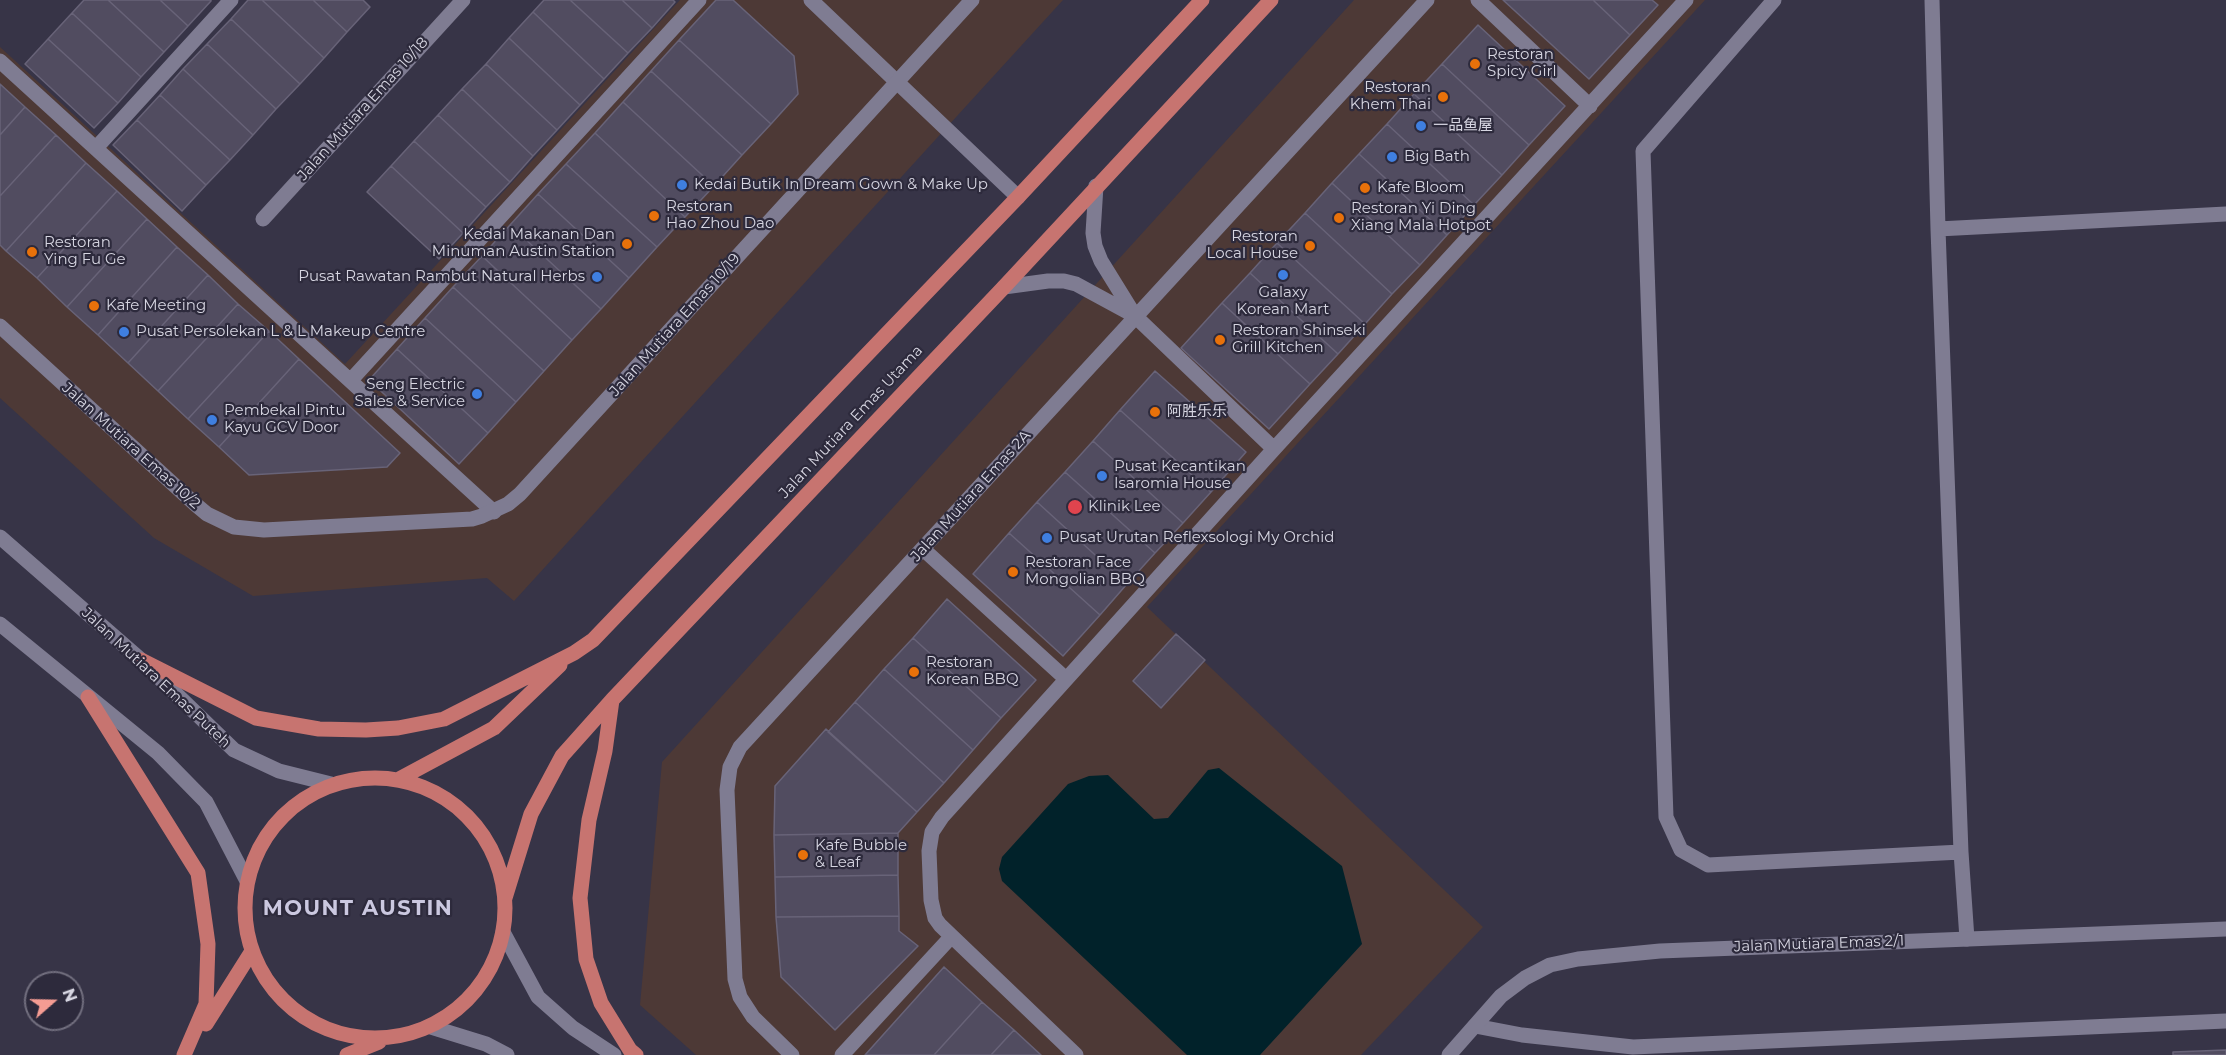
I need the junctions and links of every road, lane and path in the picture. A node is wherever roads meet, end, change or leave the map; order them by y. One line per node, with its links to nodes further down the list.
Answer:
1 (231, 0): 16 (street)
2 (463, 0): 20 (street, Jalan Mutiara Emas 10/18)
3 (699, 0): 25 (street)
4 (811, 0): 14 (street)
5 (972, 0): 14 (street, Jalan Mutiara Emas 10/19)
6 (1202, 0): 18 (main road)
7 (1271, 0): 17 (main road, Jalan Mutiara Emas Utama)
8 (1427, 0): 23 (street, Jalan Mutiara Emas 2A)
9 (1478, 0): 15 (street)
10 (1686, 0): 15 (street)
11 (1774, 0): 38 (street)
12 (1932, 0): 21 (street)
13 (0, 61): 16 (street)
14 (897, 82): 18 (street); 27 (street, Jalan Mutiara Emas 10/19)
15 (1590, 106): 26 (street)
16 (96, 148): 25 (street)
17 (1096, 186): 22 (main road, Jalan Mutiara Emas Utama); 23 (street)
18 (1018, 197): 31 (main road)
19 (2226, 214): 21 (street)
20 (263, 219)
21 (1938, 229): 38 (street)
22 (1004, 287): 23 (street); 35 (main road, Jalan Mutiara Emas Utama)
23 (1135, 316): 26 (street); 29 (street, Jalan Mutiara Emas 2A)
24 (0, 326): 27 (street, Jalan Mutiara Emas 10/2)
25 (351, 380): 27 (street)
26 (1274, 449): 33 (street)
27 (495, 512)
28 (0, 537): 32 (street, Jalan Mutiara Emas Puteh)
29 (923, 549): 33 (street); 55 (street, Jalan Mutiara Emas 2A)
30 (0, 624): 34 (street)
31 (574, 653): 32 (main road); 36 (main road)
32 (141, 660): 37 (street, Jalan Mutiara Emas Puteh)
33 (1066, 679): 43 (street)
34 (88, 697): 39 (street); 50 (main road)
35 (612, 700): 40 (main road, Jalan Mutiara Emas Utama); 54 (main road)
36 (399, 779): 37 (main road); 40 (main road)
37 (331, 784): 39 (main road)
38 (1961, 852): 44 (street)
39 (247, 881): 45 (main road)
40 (505, 898): 42 (main road)
41 (2226, 929): 44 (street, Jalan Mutiara Emas 2/1)
42 (503, 932): 48 (main road); 53 (street)
43 (951, 937): 56 (street); 57 (street)
44 (1967, 939): 47 (street, Jalan Mutiara Emas 2/1)
45 (252, 951): 49 (main road); 50 (main road)
46 (2226, 1021): 47 (street)
47 (1475, 1026): 58 (street, Jalan Mutiara Emas 2/1)
48 (431, 1027): 49 (main road); 52 (street)
49 (385, 1039): 51 (main road)
50 (185, 1055)
51 (347, 1055)
52 (507, 1055)
53 (614, 1055)
54 (636, 1055)
55 (792, 1055)
56 (842, 1055)
57 (1076, 1055)
58 (1449, 1055)

